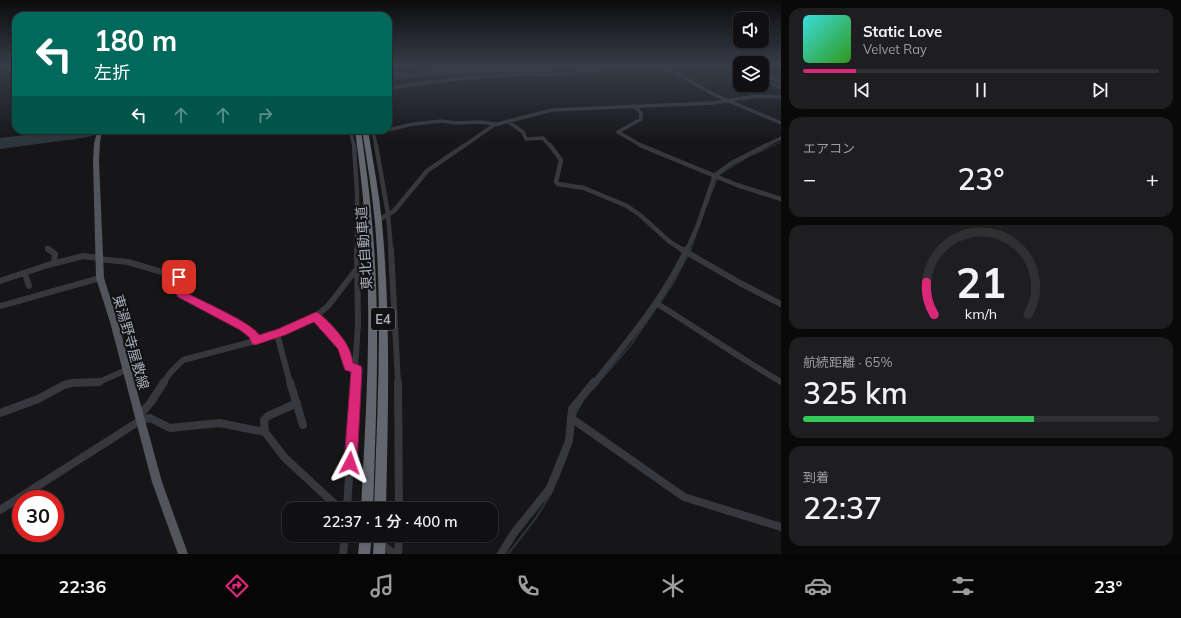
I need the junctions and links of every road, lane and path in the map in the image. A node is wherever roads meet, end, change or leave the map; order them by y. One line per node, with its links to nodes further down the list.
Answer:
1 (709, 91): 5 (street)
2 (714, 91): 4 (street)
3 (781, 97): 4 (street)
4 (736, 100): 5 (street)
5 (728, 101): 6 (street); 8 (street)
6 (634, 105): 7 (street); 17 (street)
7 (507, 121): 9 (street); 22 (street)
8 (781, 123)
9 (496, 124): 10 (street); 19 (street)
10 (392, 129)
11 (99, 134): 23 (main road, 東湯野寺屋敷線)
12 (351, 134): 25 (street)
13 (359, 134): 47 (highway, 東北自動車道 / E4)
14 (370, 134): 48 (highway, 東北自動車道 / E4)
15 (371, 134): 19 (street)
16 (781, 138): 17 (street)
17 (717, 176): 18 (street); 22 (street)
18 (781, 199)
19 (388, 214): 20 (street); 49 (street)
20 (382, 218)
21 (47, 248): 24 (street)
22 (688, 253): 30 (street); 31 (street)
23 (98, 259): 24 (street); 27 (main road, 東湯野寺屋敷線); 35 (street)
24 (54, 263): 26 (street)
25 (359, 266): 33 (street); 37 (street)
26 (25, 274): 28 (street); 29 (street)
27 (100, 278): 32 (street); 36 (main road, 東湯野寺屋敷線)
28 (0, 281)
29 (29, 286)
30 (658, 304): 38 (street); 42 (street)
31 (781, 304)
32 (0, 306)
33 (316, 316): 34 (street); 37 (street)
34 (277, 334): 35 (street); 39 (street)
35 (255, 341): 41 (street)
36 (126, 370): 40 (street); 41 (main road, 東湯野寺屋敷線)
37 (357, 370): 46 (street)
38 (781, 382)
39 (297, 403): 43 (street); 44 (street)
40 (0, 413)
41 (141, 418): 44 (street); 50 (street); 56 (main road, 東湯野寺屋敷線)
42 (573, 419): 51 (street); 61 (street)
43 (304, 425)
44 (265, 432): 45 (street)
45 (332, 502)
46 (348, 502)
47 (367, 502)
48 (380, 502)
49 (399, 502)
50 (0, 510)
51 (781, 527)
52 (344, 542): 57 (street)
53 (365, 542): 58 (highway)
54 (399, 542): 60 (street)
55 (382, 551): 59 (street)
56 (183, 554)
57 (342, 554)
58 (364, 554)
59 (394, 554)
60 (398, 554)
61 (501, 554)

